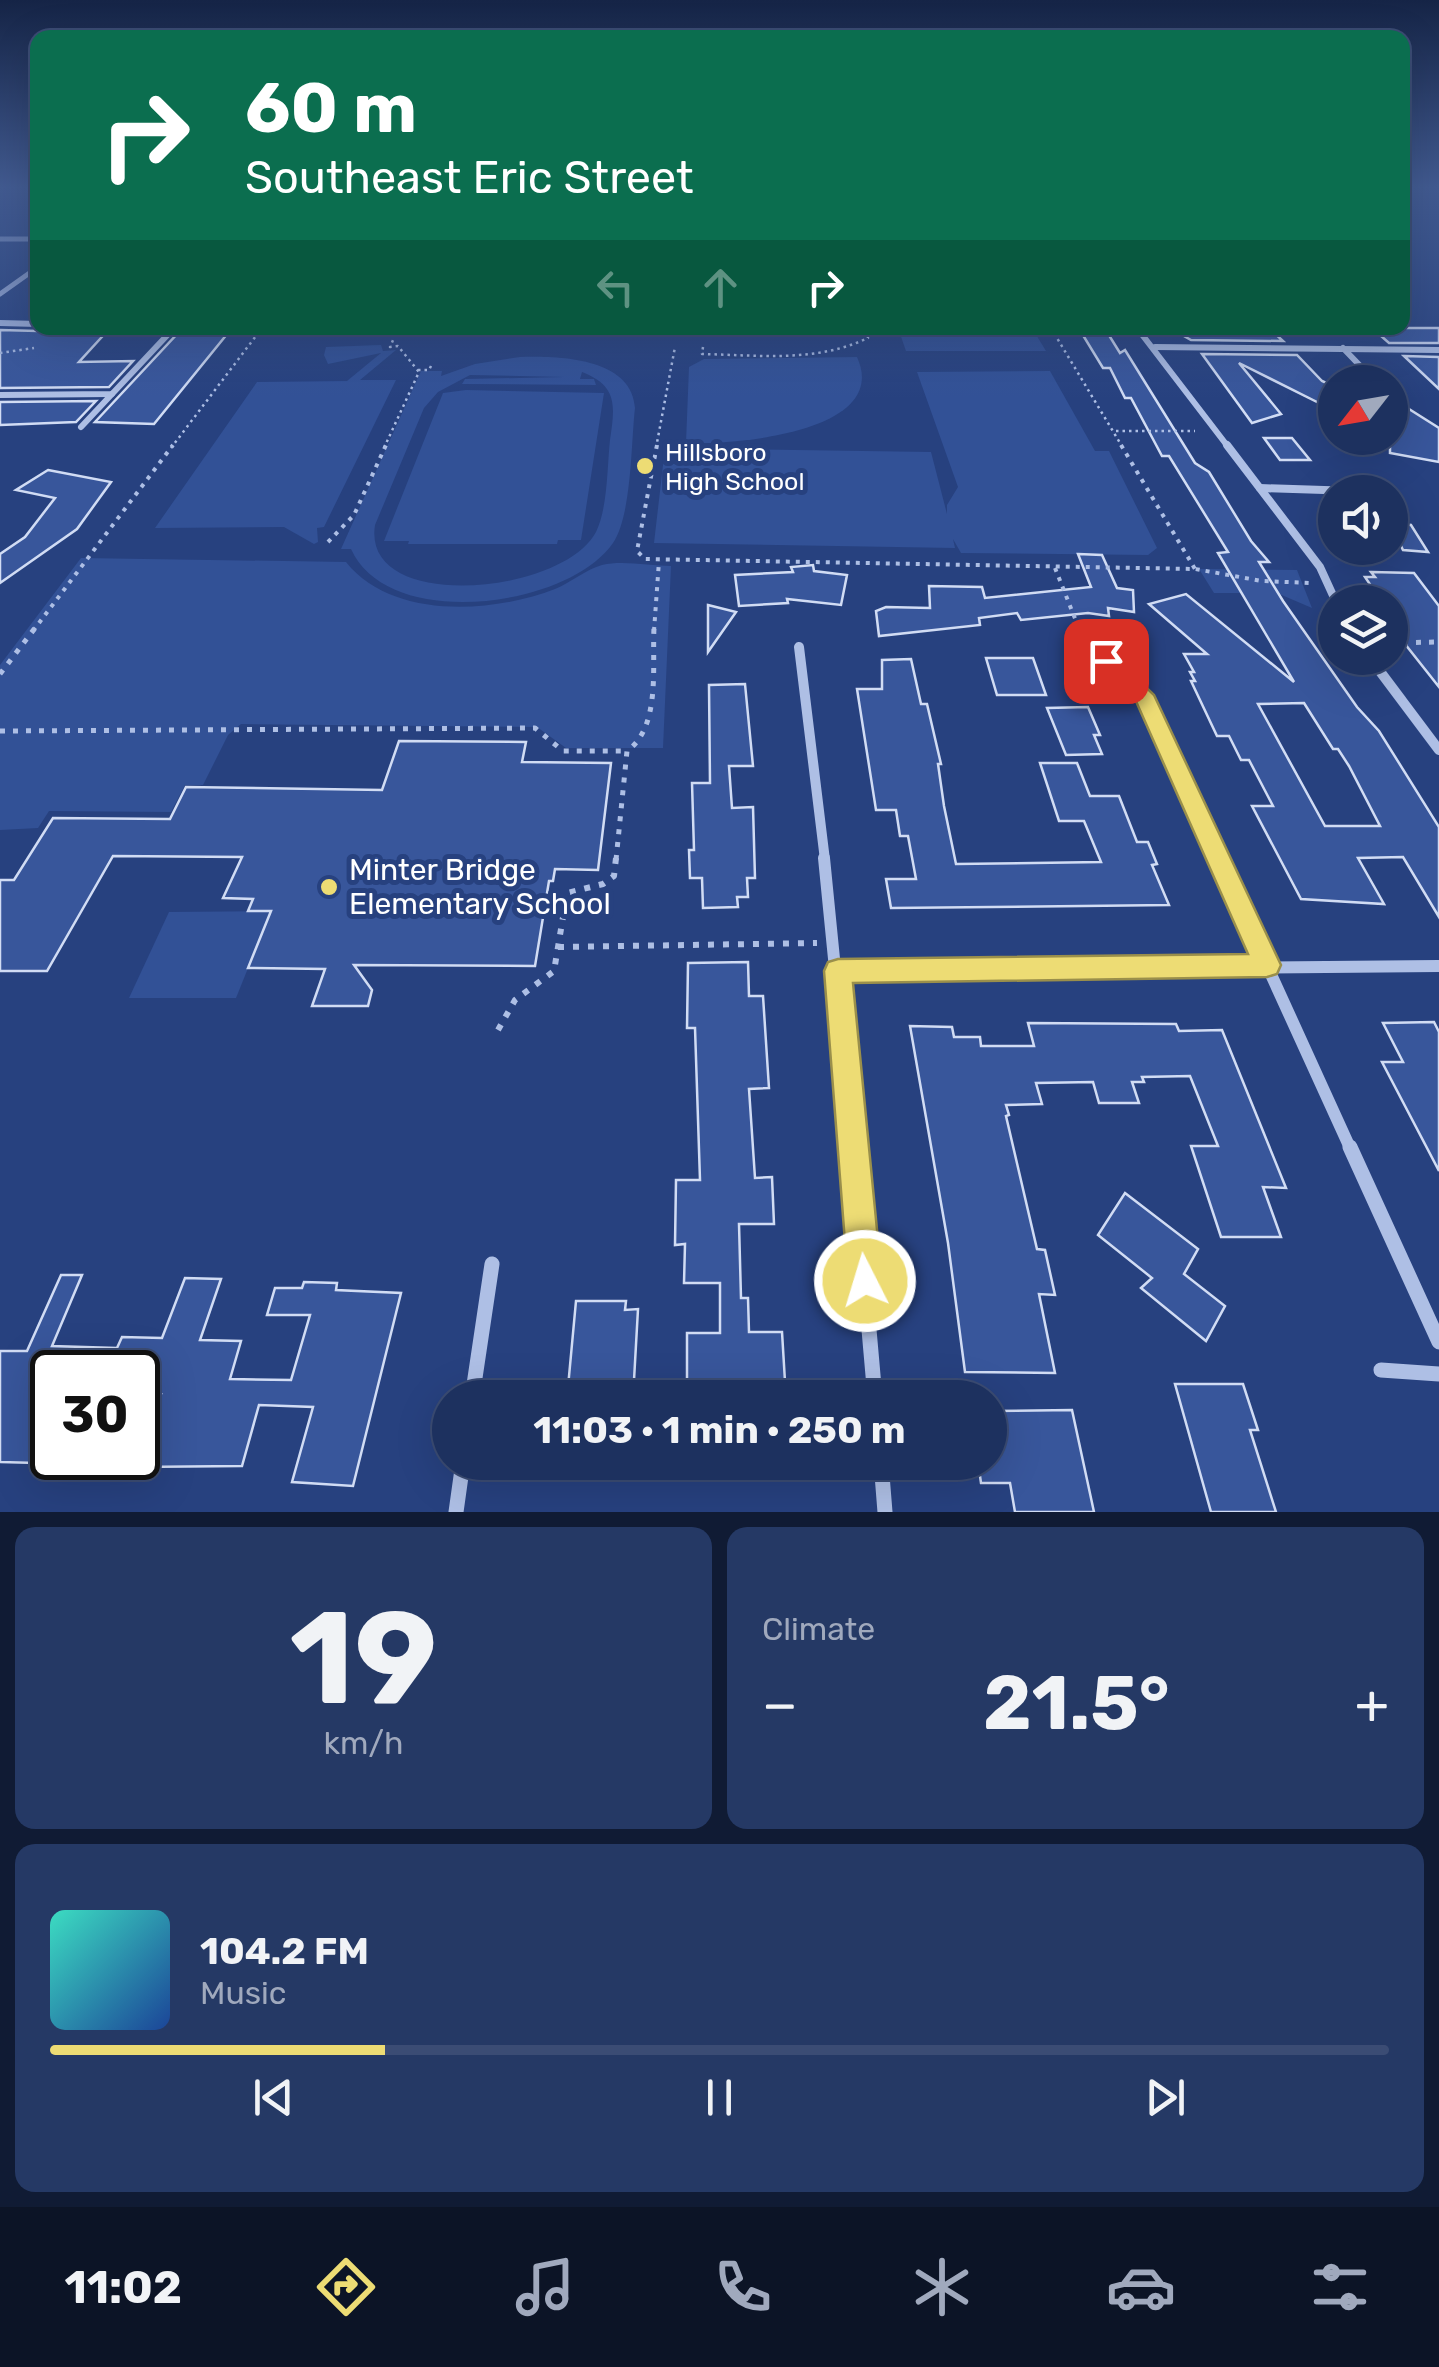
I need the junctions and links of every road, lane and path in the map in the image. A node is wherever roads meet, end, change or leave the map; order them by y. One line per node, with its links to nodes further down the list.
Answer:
1 (30, 273): 2 (street)
2 (0, 294)
3 (0, 323): 4 (street)
4 (30, 324)
5 (167, 335): 21 (street)
6 (257, 335): 37 (path)
7 (868, 335): 12 (path)
8 (1055, 335): 24 (path)
9 (1143, 335): 13 (street)
10 (394, 338): 20 (path)
11 (675, 347): 29 (path)
12 (702, 347)
13 (1154, 347): 15 (street); 25 (street)
14 (34, 348): 17 (path)
15 (1343, 348): 16 (street); 19 (street)
16 (1439, 350)
17 (0, 354)
18 (432, 364): 20 (path)
19 (1359, 365)
20 (418, 370): 28 (path)
21 (112, 394): 22 (street); 23 (street)
22 (0, 395)
23 (82, 426)
24 (1114, 431): 25 (path); 31 (path)
25 (1218, 431): 26 (street)
26 (1260, 488): 27 (street); 32 (street)
27 (1318, 490)
28 (328, 542)
29 (659, 561): 30 (path); 41 (path)
30 (1055, 568): 31 (path); 36 (path)
31 (1195, 569): 32 (path)
32 (1328, 584)
33 (1439, 642): 34 (path)
34 (1408, 643)
35 (799, 646): 42 (street)
36 (1106, 661): 44 (street)
37 (0, 674)
38 (1383, 675): 40 (street)
39 (0, 731): 41 (path)
40 (1439, 750)
41 (627, 752): 43 (path)
42 (834, 943): 43 (path); 46 (street)
43 (558, 947): 47 (path)
44 (1267, 965): 45 (street); 46 (street); 49 (street)
45 (1439, 966)
46 (838, 971): 53 (street)
47 (498, 1030)
48 (492, 1264): 52 (street)
49 (1439, 1342)
50 (1381, 1370): 51 (street)
51 (1439, 1374)
52 (475, 1380)
53 (873, 1380)
54 (460, 1480): 56 (street)
55 (882, 1480): 57 (street)
56 (456, 1512)
57 (885, 1512)

